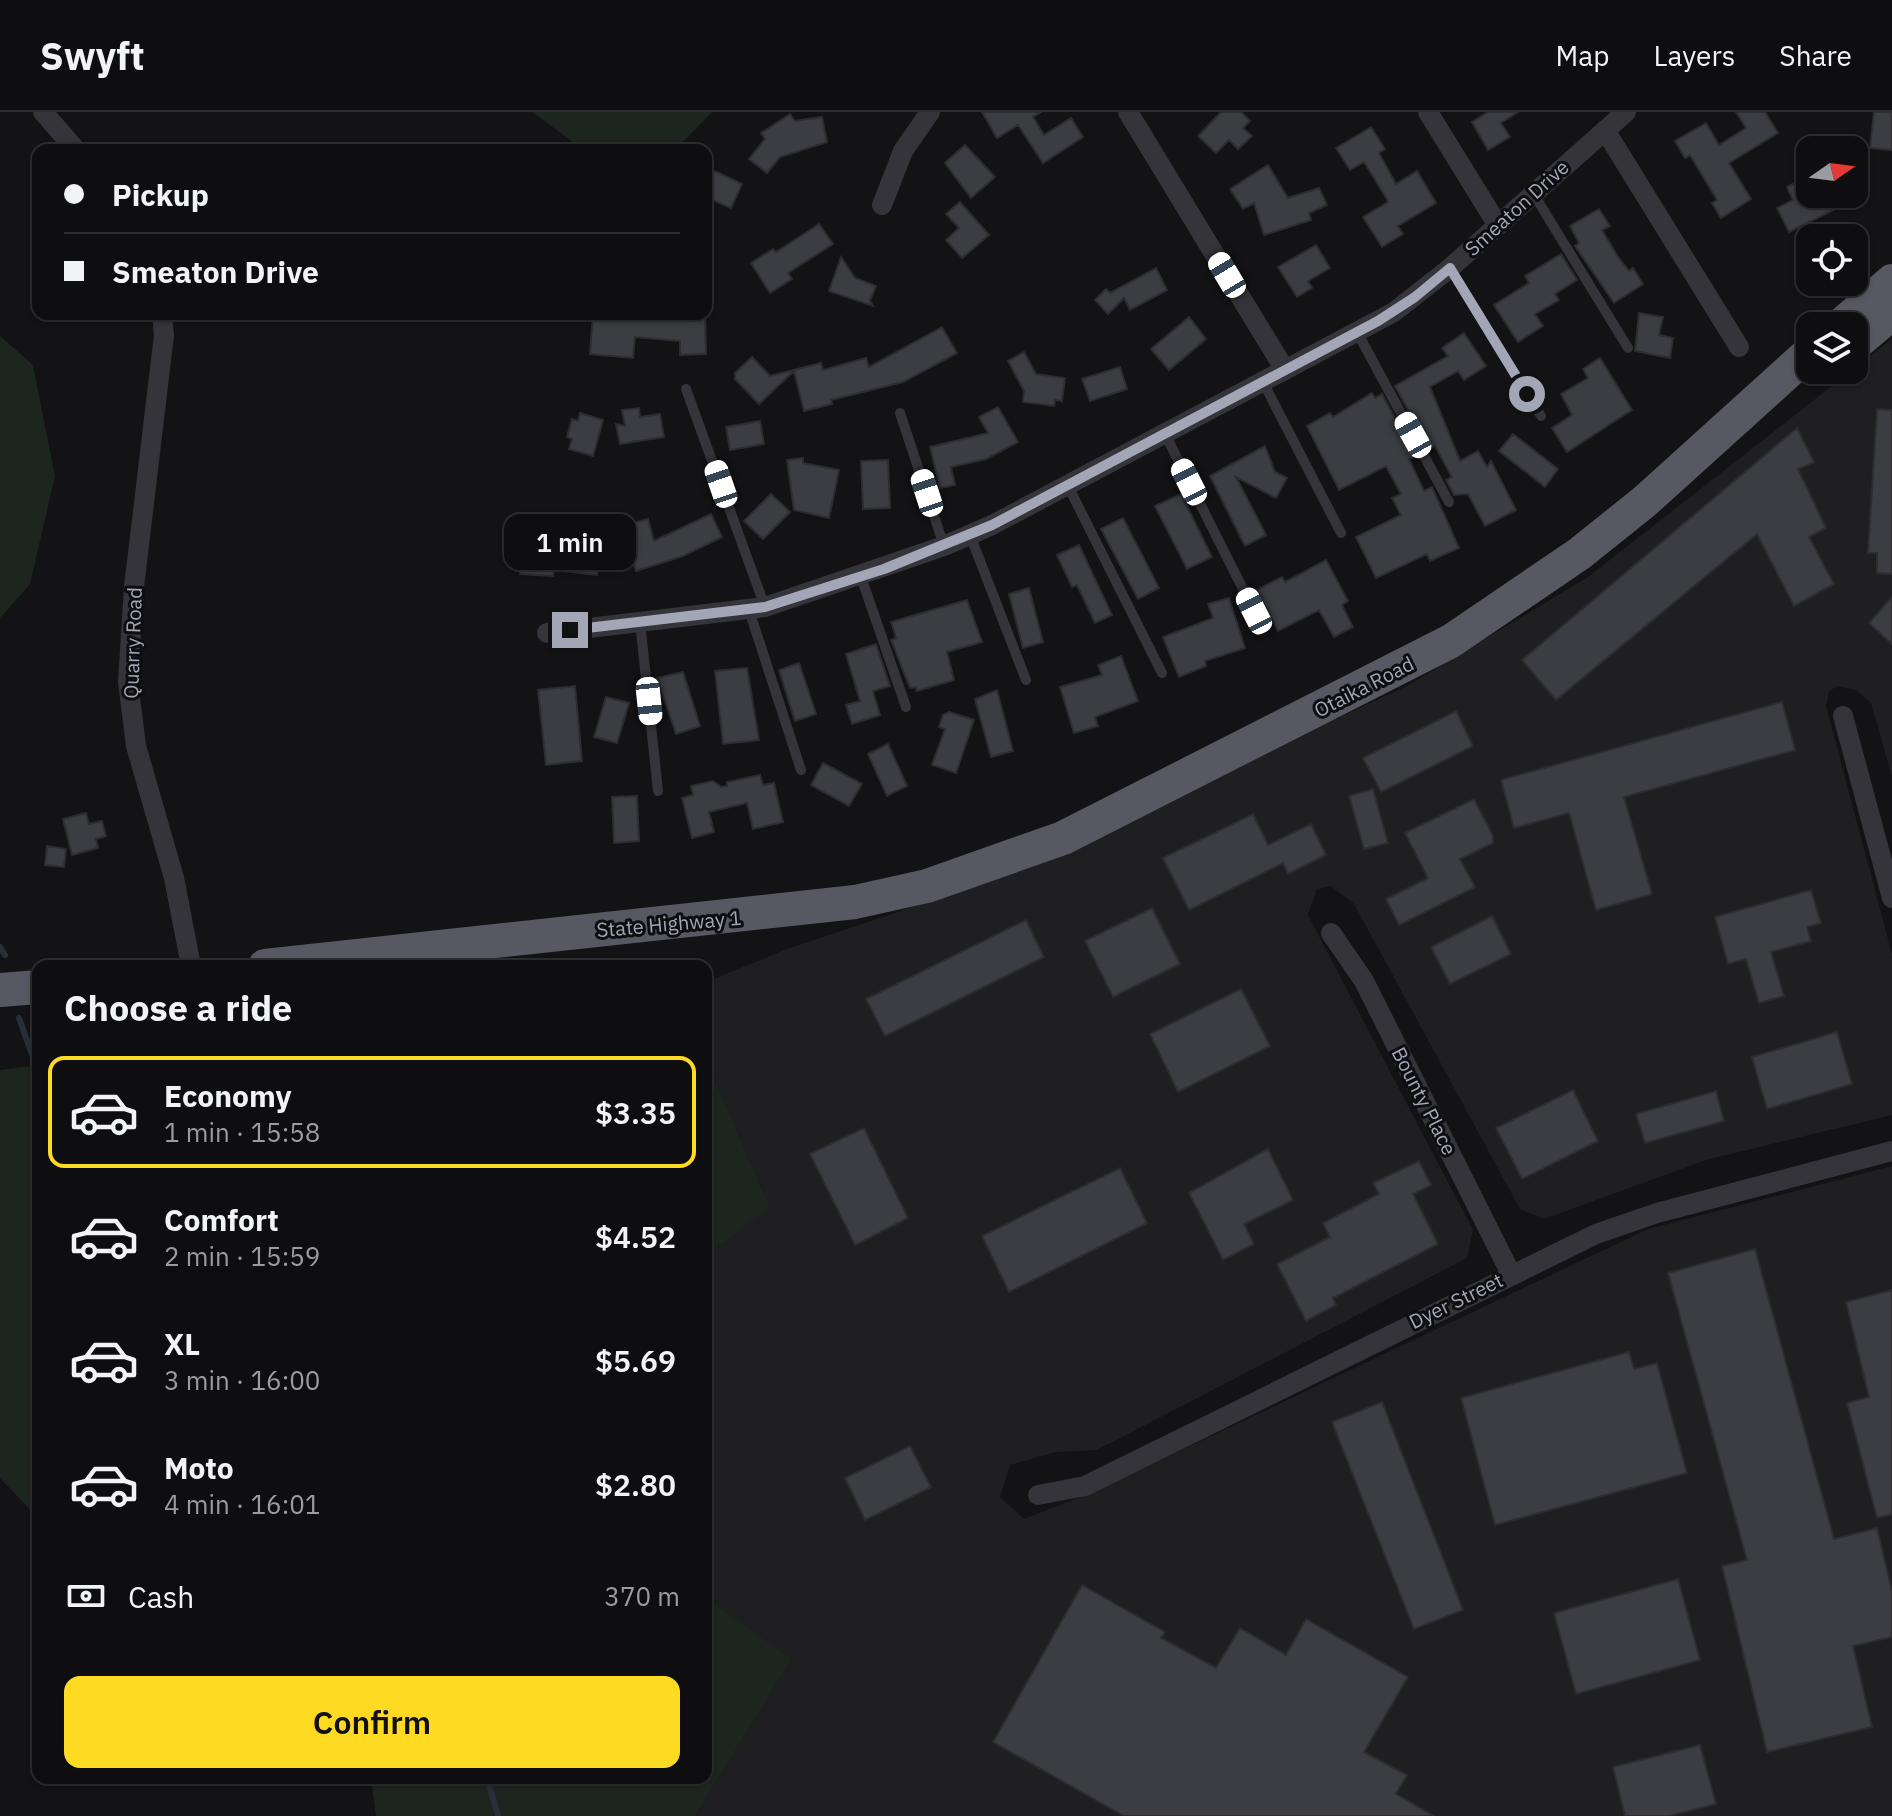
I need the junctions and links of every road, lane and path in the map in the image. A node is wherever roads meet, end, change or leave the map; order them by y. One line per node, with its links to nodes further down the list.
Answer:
1 (43, 112): 7 (street)
2 (930, 112): 9 (street)
3 (1128, 112): 21 (street)
4 (1428, 112): 10 (street)
5 (1626, 112): 6 (street, Smeaton Drive)
6 (1605, 130): 8 (street, Smeaton Drive); 18 (street)
7 (71, 144)
8 (1533, 193): 10 (street, Smeaton Drive); 19 (lane)
9 (882, 205)
10 (1497, 224): 11 (street, Smeaton Drive)
11 (1450, 268): 16 (street, Smeaton Drive); 26 (lane)
12 (1892, 281): 13 (highway)
13 (1856, 312)
14 (1892, 313): 17 (highway)
15 (163, 320): 48 (street, Quarry Road)
16 (1357, 332): 21 (street, Smeaton Drive); 29 (lane)
17 (1868, 333)
18 (1739, 347)
19 (1628, 348)
20 (1796, 365): 30 (highway, Otaika Road)
21 (1285, 370): 22 (street, Smeaton Drive)
22 (1263, 382): 27 (street, Smeaton Drive); 31 (lane)
23 (1807, 384): 30 (highway, Otaika Road)
24 (686, 389): 35 (lane)
25 (900, 413): 33 (lane)
26 (1541, 416)
27 (1165, 434): 28 (street, Smeaton Drive); 36 (lane)
28 (1067, 484): 32 (street, Smeaton Drive); 39 (lane)
29 (1449, 502)
30 (1644, 502): 45 (highway, Otaika Road)
31 (1341, 533)
32 (970, 535): 33 (street, Smeaton Drive); 40 (lane)
33 (944, 546): 34 (street, Smeaton Drive)
34 (861, 577): 35 (street, Smeaton Drive); 41 (lane)
35 (757, 608): 37 (street, Smeaton Drive); 43 (lane)
36 (1254, 611)
37 (640, 622): 38 (street, Smeaton Drive); 44 (lane)
38 (547, 633)
39 (1162, 673)
40 (1026, 680)
41 (906, 707)
42 (1843, 716): 46 (street)
43 (801, 770)
44 (658, 791)
45 (1063, 838): 49 (highway, State Highway 1)
46 (1892, 898)
47 (1331, 933): 53 (street, Bounty Place)
48 (190, 960)
49 (320, 960)
50 (32, 987): 51 (highway)
51 (0, 990)
52 (1892, 1151): 53 (street, Dyer Street)
53 (1511, 1274): 54 (street, Dyer Street)
54 (1038, 1495)

